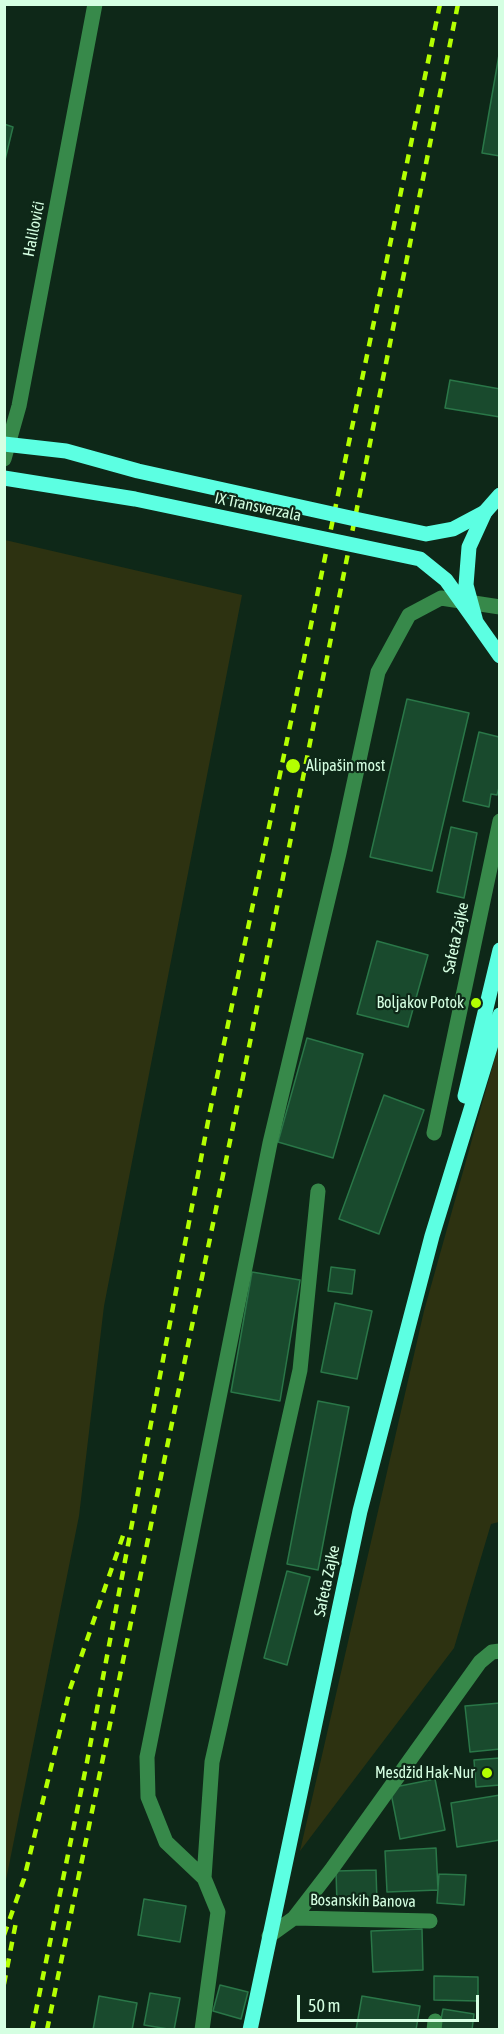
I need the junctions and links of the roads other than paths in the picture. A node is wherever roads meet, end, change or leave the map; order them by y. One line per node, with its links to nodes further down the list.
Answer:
1 (95, 4): 3 (street, Halilovići)
2 (4, 444): 6 (main road, IX Transverzala, bridge)
3 (4, 459)
4 (4, 478): 8 (main road, IX Transverzala, bridge)
5 (500, 495): 6 (main road, bridge)
6 (485, 512): 8 (main road, bridge)
7 (500, 607): 17 (street)
8 (476, 622): 9 (main road, IX Transverzala, bridge)
9 (500, 656)
10 (500, 820): 13 (street, Safeta Zajke)
11 (500, 950): 15 (main road)
12 (500, 1015): 15 (main road)
13 (434, 1133)
14 (318, 1191): 17 (street)
15 (432, 1236): 20 (main road, Safeta Zajke)
16 (500, 1651): 18 (street)
17 (204, 1878): 21 (street)
18 (294, 1918): 19 (street, Bosanskih Banova); 20 (street)
19 (430, 1921)
20 (269, 1936): 22 (main road, Safeta Zajke)
21 (202, 2030)
22 (250, 2030)

